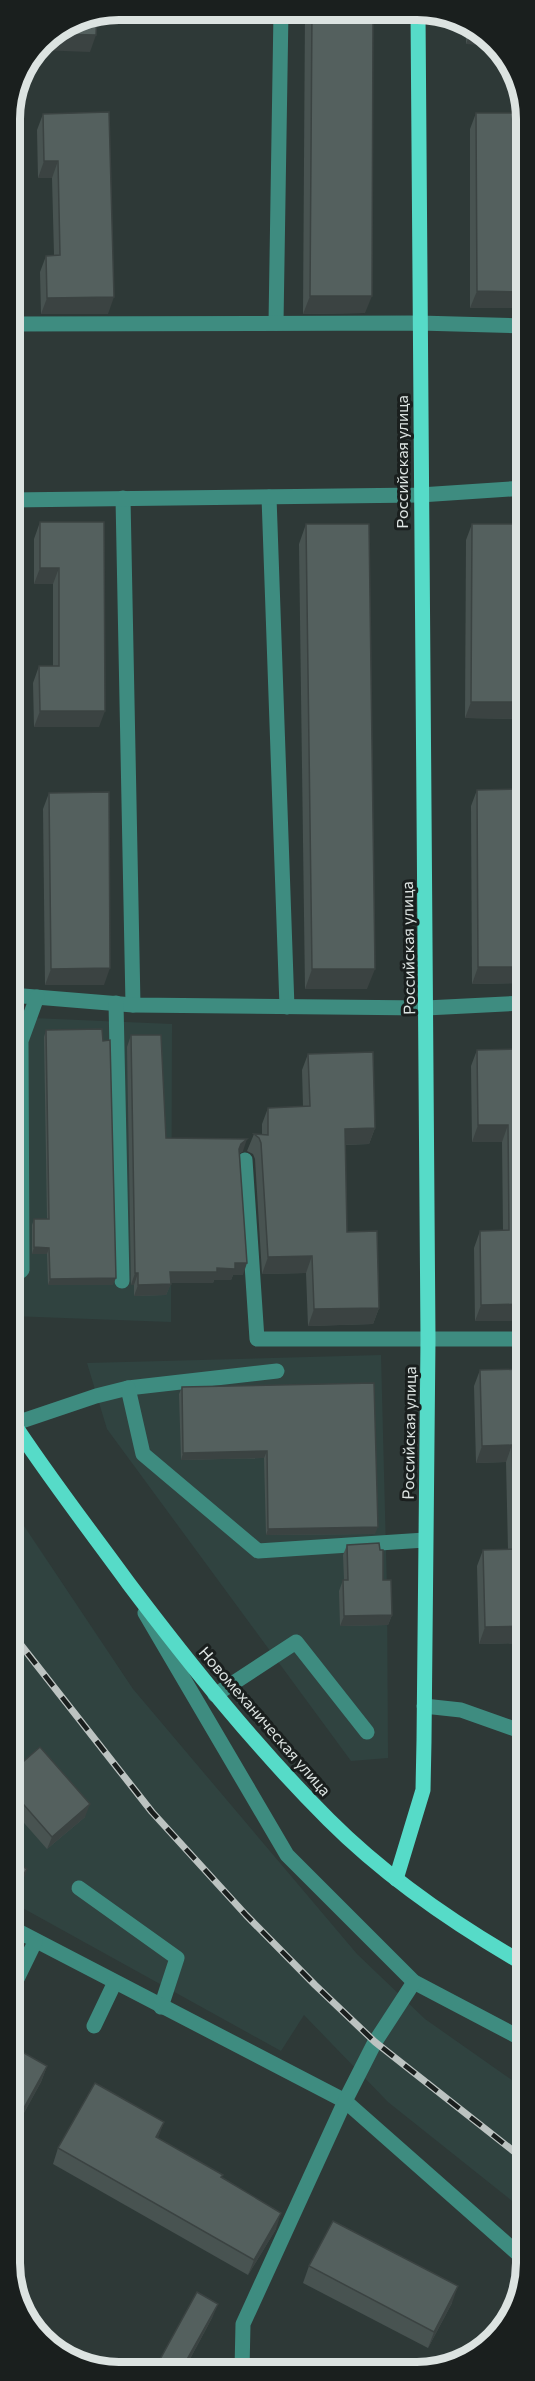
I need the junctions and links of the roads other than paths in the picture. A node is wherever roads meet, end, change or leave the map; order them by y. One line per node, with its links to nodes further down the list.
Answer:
1 (281, 20): 3 (lane)
2 (418, 20): 4 (main road, Российская улица)
3 (276, 323): 4 (lane); 5 (lane)
4 (419, 323): 6 (lane); 8 (main road, Российская улица)
5 (20, 324)
6 (516, 326)
7 (516, 489): 8 (lane)
8 (420, 495): 9 (lane); 18 (main road, Российская улица)
9 (269, 496): 10 (lane); 17 (lane)
10 (123, 498): 11 (lane); 16 (lane)
11 (20, 500)
12 (20, 996): 13 (lane)
13 (37, 997): 15 (lane); 20 (lane)
14 (516, 1003): 18 (lane)
15 (116, 1004): 16 (lane); 21 (lane)
16 (133, 1005): 17 (lane)
17 (287, 1007): 18 (lane)
18 (426, 1008): 22 (main road, Российская улица)
19 (245, 1160): 22 (lane)
20 (20, 1272)
21 (123, 1281)
22 (428, 1339): 23 (lane); 28 (main road, Российская улица)
23 (515, 1339)
24 (277, 1371): 25 (lane)
25 (128, 1388): 26 (lane); 28 (lane)
26 (20, 1419)
27 (20, 1432): 29 (main road, Новомеханическая улица)
28 (426, 1540): 31 (main road, Российская улица)
29 (122, 1574): 30 (main road, Новомеханическая улица); 41 (lane)
30 (215, 1695): 33 (lane); 34 (main road, Новомеханическая улица)
31 (424, 1706): 32 (lane); 34 (main road, Российская улица)
32 (515, 1729)
33 (367, 1732)
34 (396, 1879): 38 (main road, Новомеханическая улица)
35 (79, 1888): 42 (lane)
36 (20, 1933): 37 (lane)
37 (35, 1942): 39 (lane); 40 (lane)
38 (515, 1959)
39 (20, 1973)
40 (115, 1982): 42 (lane); 43 (lane)
41 (414, 1983): 44 (lane); 45 (lane)
42 (161, 2007): 45 (lane)
43 (94, 2026)
44 (515, 2035)
45 (345, 2101): 46 (lane); 47 (lane)
46 (515, 2251)
47 (242, 2362)

